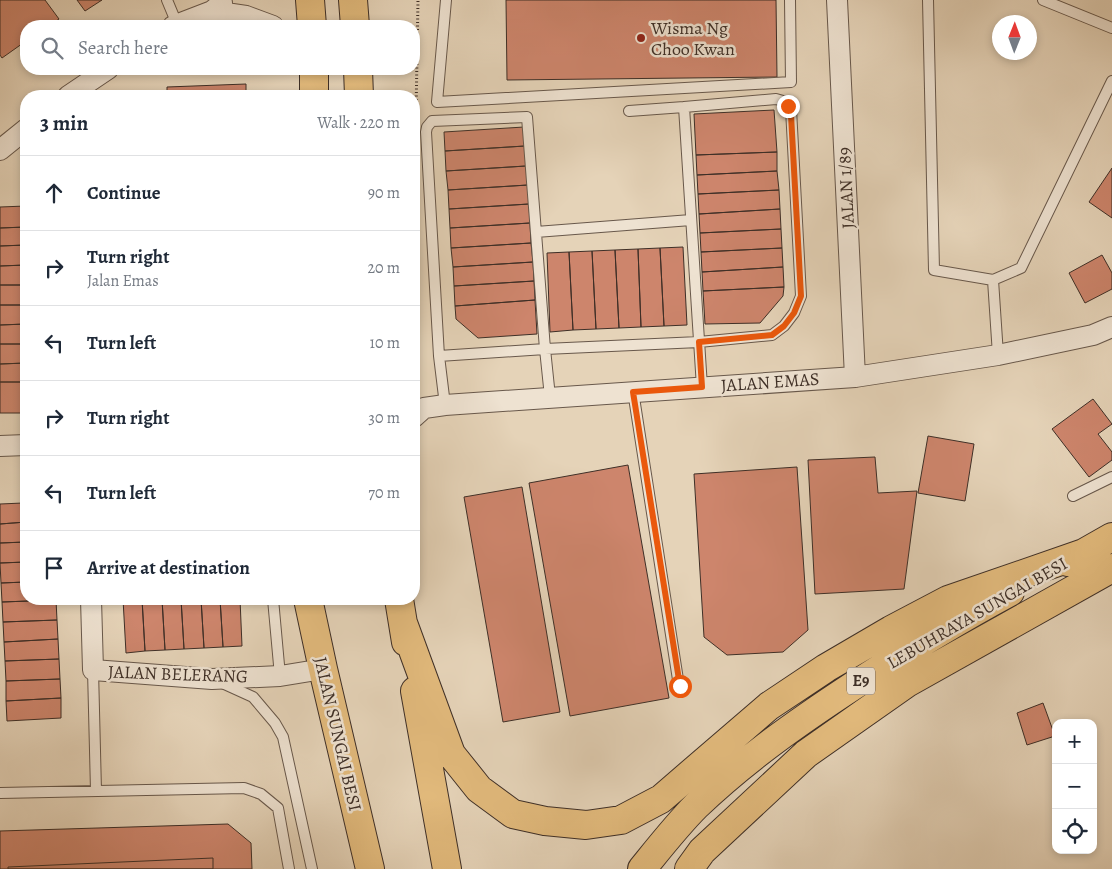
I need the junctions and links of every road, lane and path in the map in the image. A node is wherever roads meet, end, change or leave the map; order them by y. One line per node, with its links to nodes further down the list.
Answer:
1 (167, 0): 11 (lane)
2 (310, 0): 14 (highway)
3 (353, 0): 15 (highway)
4 (418, 0): 16 (path)
5 (446, 0): 6 (lane)
6 (790, 0)
7 (837, 0): 41 (street, JALAN 1/89)
8 (928, 0): 35 (lane)
9 (1043, 0): 17 (lane)
10 (219, 6): 12 (street); 13 (street)
11 (173, 20)
12 (187, 20)
13 (257, 20)
14 (312, 20)
15 (355, 20)
16 (418, 20)
17 (1112, 28)
18 (100, 75): 23 (street)
19 (314, 75): 24 (highway)
20 (358, 75): 25 (highway)
21 (417, 75): 26 (path)
22 (1112, 82): 35 (lane)
23 (79, 90)
24 (314, 90)
25 (359, 90)
26 (416, 90)
27 (684, 106): 28 (lane); 33 (lane); 37 (lane)
28 (629, 111)
29 (420, 119): 30 (path)
30 (427, 127): 34 (lane); 40 (lane)
31 (20, 134): 32 (street)
32 (0, 150)
33 (691, 220): 34 (lane); 37 (lane)
34 (536, 232): 38 (lane)
35 (993, 280): 39 (lane)
36 (1112, 326): 39 (street, JALAN EMAS)
37 (699, 342): 38 (lane); 42 (lane)
38 (544, 349): 40 (lane); 44 (lane)
39 (998, 355): 41 (street, JALAN EMAS)
40 (439, 356): 45 (lane)
41 (855, 377): 42 (street, JALAN EMAS)
42 (702, 387): 43 (street, JALAN EMAS)
43 (633, 392): 44 (street, JALAN EMAS); 62 (lane)
44 (550, 397): 45 (street, JALAN EMAS)
45 (445, 405): 46 (street, JALAN EMAS)
46 (420, 409)
47 (0, 446): 48 (street)
48 (20, 446)
49 (1112, 477): 50 (lane)
50 (1072, 496)
51 (1112, 537): 52 (highway, LEBUHRAYA SUNGAI BESI / E9)
52 (1084, 553): 57 (highway); 69 (highway, LEBUHRAYA SUNGAI BESI / E9)
53 (1112, 568): 70 (highway, LEBUHRAYA SUNGAI BESI / E9)
54 (91, 605): 59 (street)
55 (274, 605): 60 (lane)
56 (309, 605): 58 (highway, JALAN SUNGAI BESI)
57 (401, 611): 68 (highway)
58 (323, 669): 60 (street, JALAN BELERANG); 65 (highway, JALAN SUNGAI BESI)
59 (93, 670): 61 (street, JALAN BELERANG); 63 (lane)
60 (280, 676): 61 (street, JALAN BELERANG)
61 (212, 679): 67 (lane)
62 (680, 686)
63 (96, 791): 64 (lane); 66 (lane)
64 (0, 793)
65 (369, 867)
66 (289, 869)
67 (312, 869)
68 (447, 869)
69 (642, 869)
70 (689, 869)

